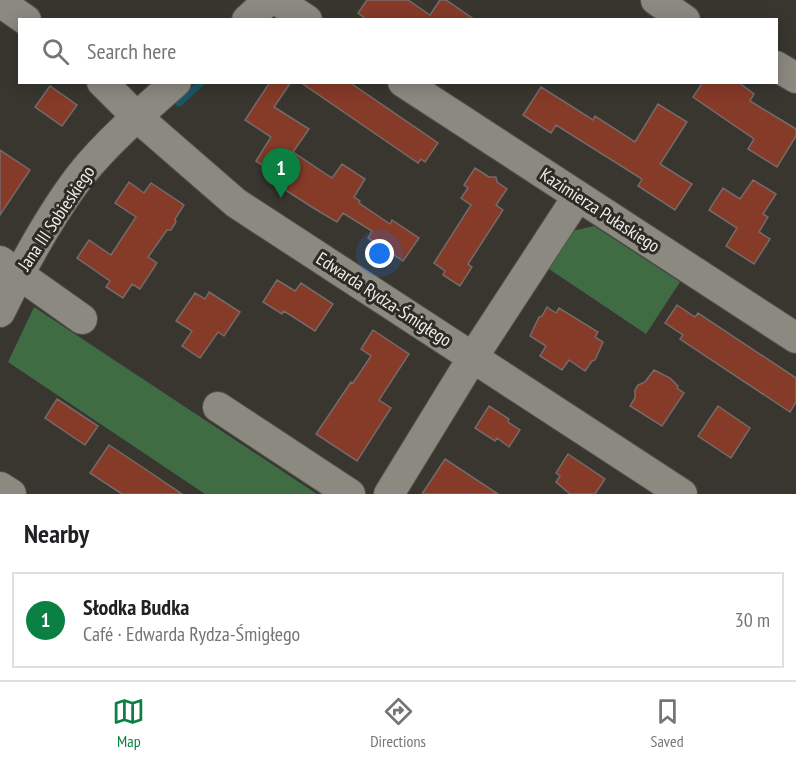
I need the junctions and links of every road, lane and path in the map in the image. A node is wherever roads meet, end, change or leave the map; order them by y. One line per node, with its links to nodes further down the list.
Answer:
1 (269, 0): 6 (street)
2 (277, 0): 7 (street)
3 (656, 0): 8 (street)
4 (0, 2): 5 (street)
5 (23, 18)
6 (250, 18)
7 (304, 18)
8 (682, 18)
9 (778, 67): 10 (street)
10 (796, 78)
11 (104, 84): 14 (street, Edwarda Rydza-Śmigłego)
12 (174, 84): 14 (street, Jana III Sobieskiego)
13 (406, 84): 15 (street, Kazimierza Pułaskiego)
14 (137, 117): 16 (street, Jana III Sobieskiego); 20 (street, Edwarda Rydza-Śmigłego)
15 (578, 196): 19 (street, Kazimierza Pułaskiego); 20 (street)
16 (9, 268): 17 (street, Jana III Sobieskiego); 18 (street)
17 (0, 312)
18 (82, 319)
19 (796, 338)
20 (473, 357): 25 (street); 26 (street, Edwarda Rydza-Śmigłego)
21 (218, 407): 24 (street)
22 (0, 487): 23 (street)
23 (11, 494)
24 (351, 494)
25 (389, 494)
26 (682, 494)

